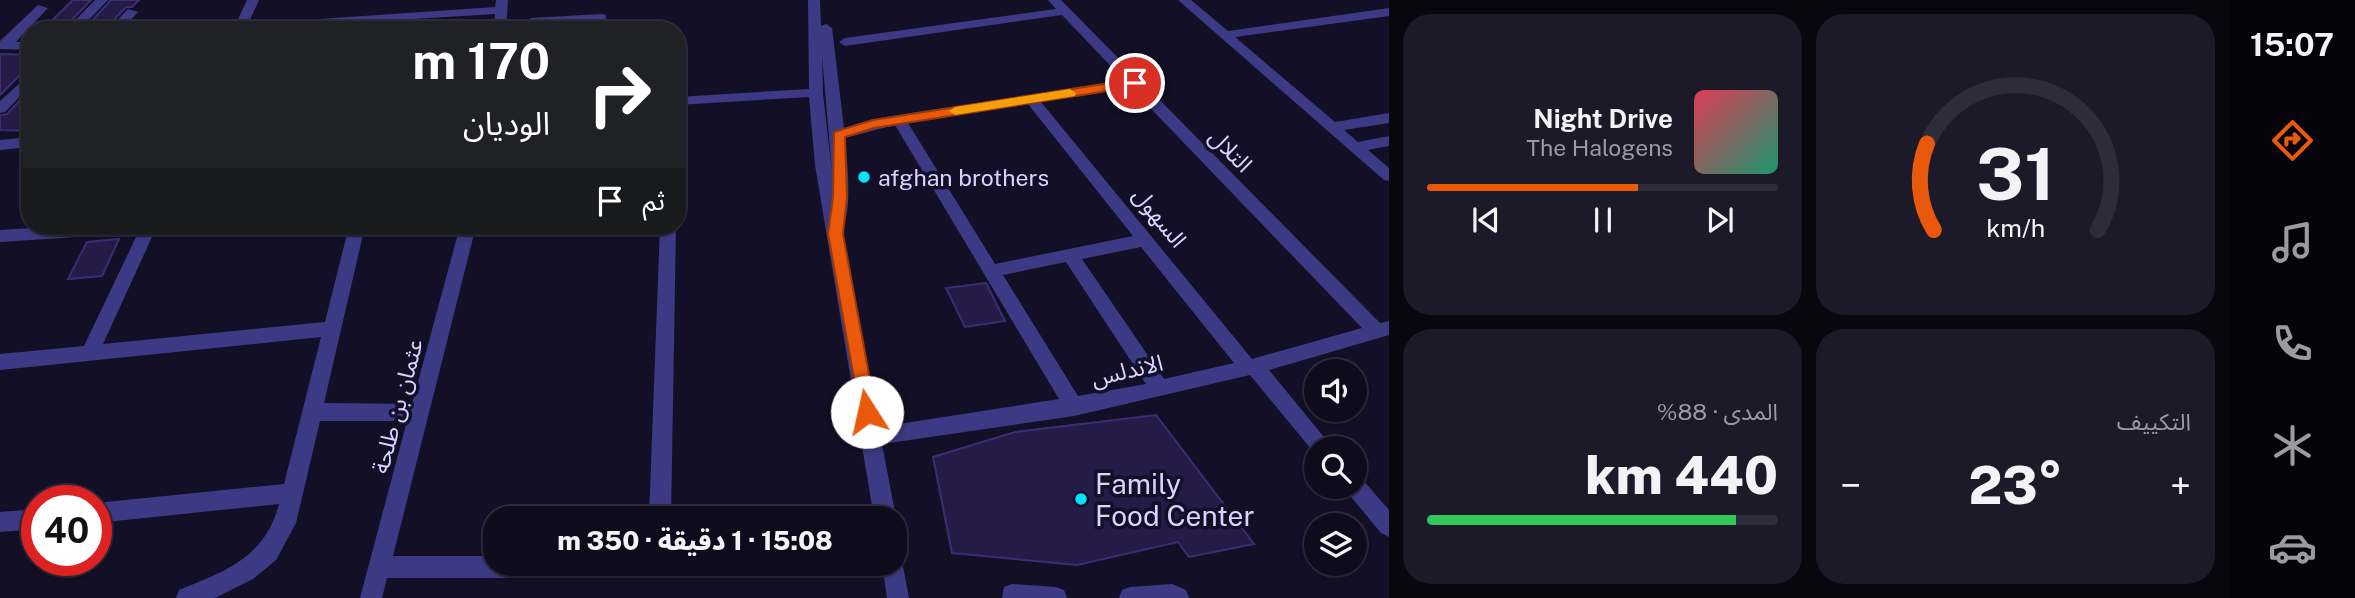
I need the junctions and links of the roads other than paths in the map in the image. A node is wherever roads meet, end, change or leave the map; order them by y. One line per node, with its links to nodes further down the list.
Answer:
1 (102, 0): 15 (street)
2 (242, 0): 3 (street)
3 (253, 0): 17 (street)
4 (600, 0): 20 (street)
5 (814, 0): 30 (street)
6 (824, 0): 34 (street)
7 (1184, 0): 23 (street)
8 (502, 5): 13 (street)
9 (1060, 6): 24 (street); 26 (street, التلال)
10 (42, 8): 14 (street)
11 (132, 12): 16 (street)
12 (1389, 12): 23 (street)
13 (408, 16): 18 (street); 19 (street)
14 (29, 21)
15 (81, 21)
16 (123, 21)
17 (244, 21)
18 (343, 21)
19 (407, 21)
20 (602, 21)
21 (21, 30): 25 (street)
22 (21, 33): 25 (street)
23 (1225, 35): 38 (street)
24 (845, 42)
25 (5, 46)
26 (1135, 83): 31 (street); 57 (street, التلال)
27 (0, 91): 28 (street)
28 (21, 92)
29 (21, 93): 33 (street)
30 (816, 94): 32 (street); 44 (street); 46 (street)
31 (1031, 99): 36 (street); 53 (street, السهول)
32 (686, 100)
33 (0, 109)
34 (838, 115): 37 (street); 39 (street)
35 (1389, 118): 38 (street)
36 (899, 120): 37 (street); 55 (street)
37 (873, 124): 39 (street)
38 (1332, 127): 43 (street)
39 (838, 135): 44 (street)
40 (1389, 141): 43 (street)
41 (21, 143): 42 (street)
42 (0, 145)
43 (1355, 147): 45 (street)
44 (839, 158): 46 (street)
45 (1389, 176)
46 (836, 234): 66 (street)
47 (21, 235): 52 (street)
48 (144, 235): 58 (street)
49 (355, 235): 56 (street)
50 (466, 235): 64 (street, عثمان بن طلحة)
51 (668, 235): 69 (street)
52 (0, 236)
53 (1145, 240): 54 (street); 60 (street, السهول)
54 (1070, 255): 55 (street); 61 (street)
55 (991, 271): 62 (street)
56 (331, 330): 58 (street); 63 (street)
57 (1383, 330): 60 (street, الاندلس)
58 (90, 352): 59 (street)
59 (0, 362)
60 (1251, 367): 61 (street, الاندلس); 65 (street, السهول)
61 (1158, 388): 62 (street, الاندلس)
62 (1074, 407): 66 (street, الاندلس)
63 (312, 412): 64 (street); 67 (street)
64 (421, 413): 75 (street, عثمان بن طلحة)
65 (1312, 436)
66 (872, 437): 70 (street)
67 (292, 493): 71 (street); 79 (street)
68 (1366, 499): 74 (street)
69 (660, 506)
70 (883, 506)
71 (112, 511)
72 (21, 520): 73 (street)
73 (0, 522)
74 (1389, 526)
75 (379, 567): 76 (street); 80 (street, عثمان بن طلحة)
76 (483, 567)
77 (895, 576): 81 (street)
78 (1012, 595): 82 (street)
79 (187, 598)
80 (372, 598)
81 (898, 598)
82 (1056, 598)
83 (1130, 598): 84 (street)
84 (1178, 598)

